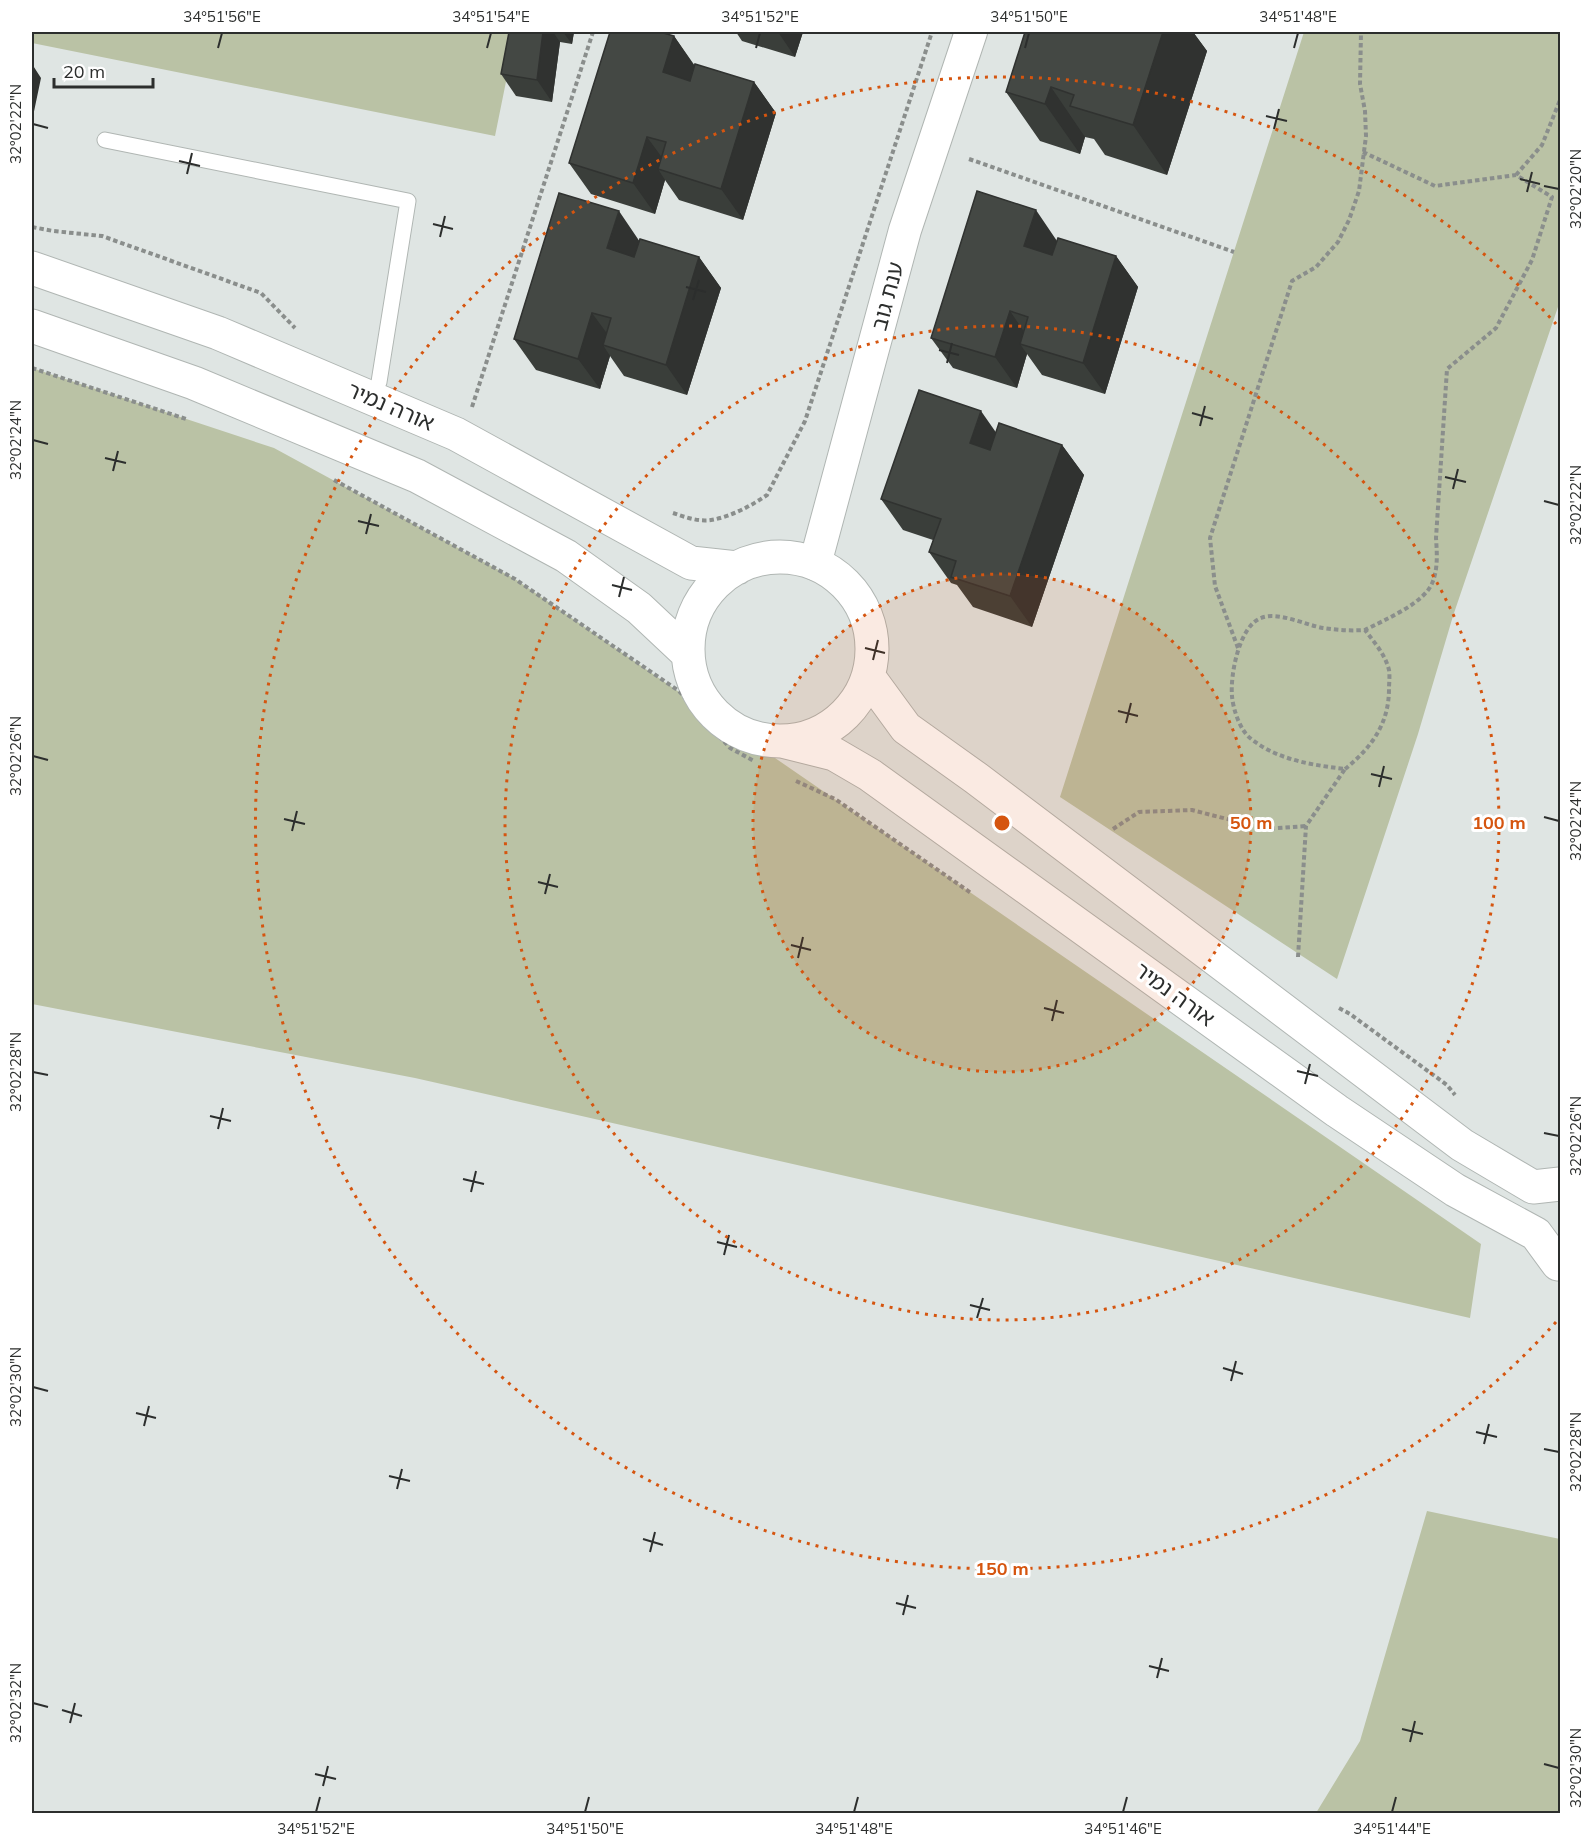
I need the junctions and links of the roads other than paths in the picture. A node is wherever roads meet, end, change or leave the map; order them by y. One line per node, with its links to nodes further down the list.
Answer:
1 (971, 32): 6 (street, ענת גוב)
2 (105, 140): 5 (lane)
3 (32, 268): 5 (street, אורה נמיר)
4 (32, 326): 8 (street)
5 (372, 399): 7 (street, אורה נמיר)
6 (815, 564): 7 (street); 9 (street)
7 (737, 568): 8 (street)
8 (688, 654): 10 (street)
9 (868, 676): 10 (street); 11 (street)
10 (782, 741): 12 (street, אורה נמיר)
11 (1560, 1184)
12 (1560, 1260)

